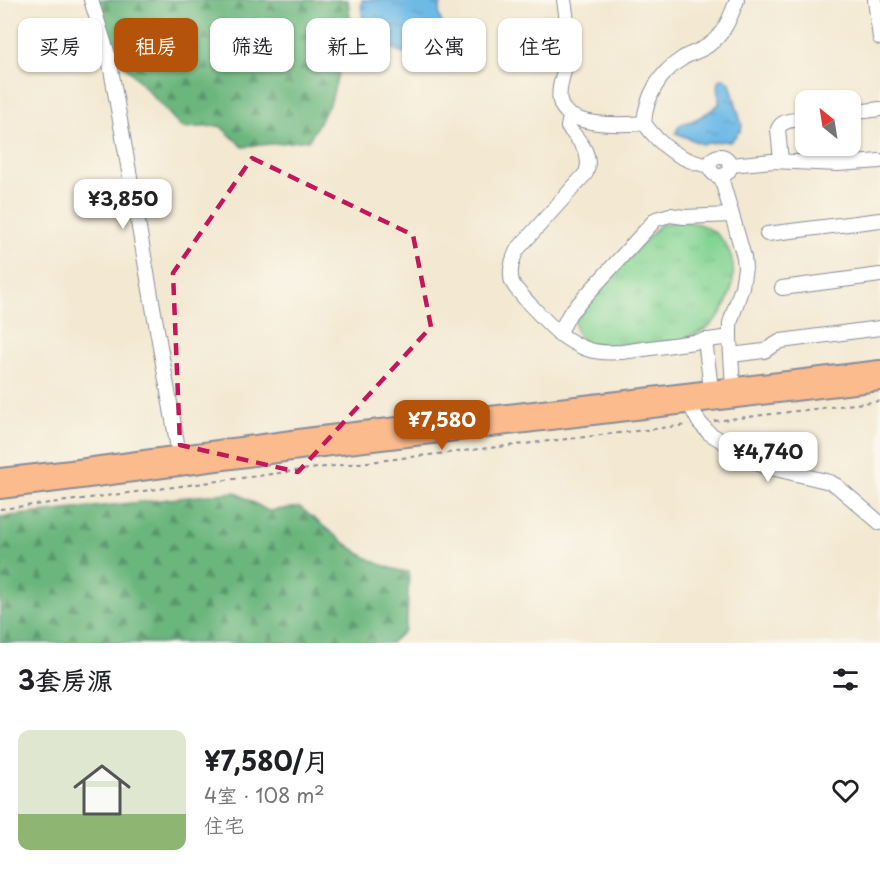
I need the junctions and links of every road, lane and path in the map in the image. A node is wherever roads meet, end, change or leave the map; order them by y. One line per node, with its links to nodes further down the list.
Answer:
1 (92, 0): 33 (street)
2 (564, 0): 8 (street)
3 (737, 0): 10 (street)
4 (875, 0): 5 (street)
5 (880, 38)
6 (880, 110): 7 (street)
7 (861, 112)
8 (570, 116): 10 (street); 22 (street)
9 (795, 120): 12 (street)
10 (644, 123): 14 (street)
11 (880, 160): 12 (street)
12 (781, 161): 13 (street)
13 (731, 165): 14 (street); 15 (street)
14 (710, 166): 15 (street)
15 (721, 177): 16 (street)
16 (731, 215): 22 (street); 23 (street)
17 (880, 220): 18 (street)
18 (767, 234)
19 (880, 274): 20 (street)
20 (782, 288)
21 (880, 328): 25 (street)
22 (559, 334): 24 (street)
23 (730, 337): 24 (street); 25 (street)
24 (705, 340): 29 (street)
25 (731, 355): 28 (street)
26 (880, 369): 28 (main road)
27 (880, 382): 31 (main road)
28 (733, 387): 29 (main road)
29 (711, 389): 33 (main road)
30 (880, 401): 32 (path)
31 (690, 405): 32 (street); 35 (main road)
32 (700, 423): 36 (path); 37 (street)
33 (178, 454): 34 (main road)
34 (0, 477)
35 (0, 490)
36 (0, 509)
37 (880, 523)

